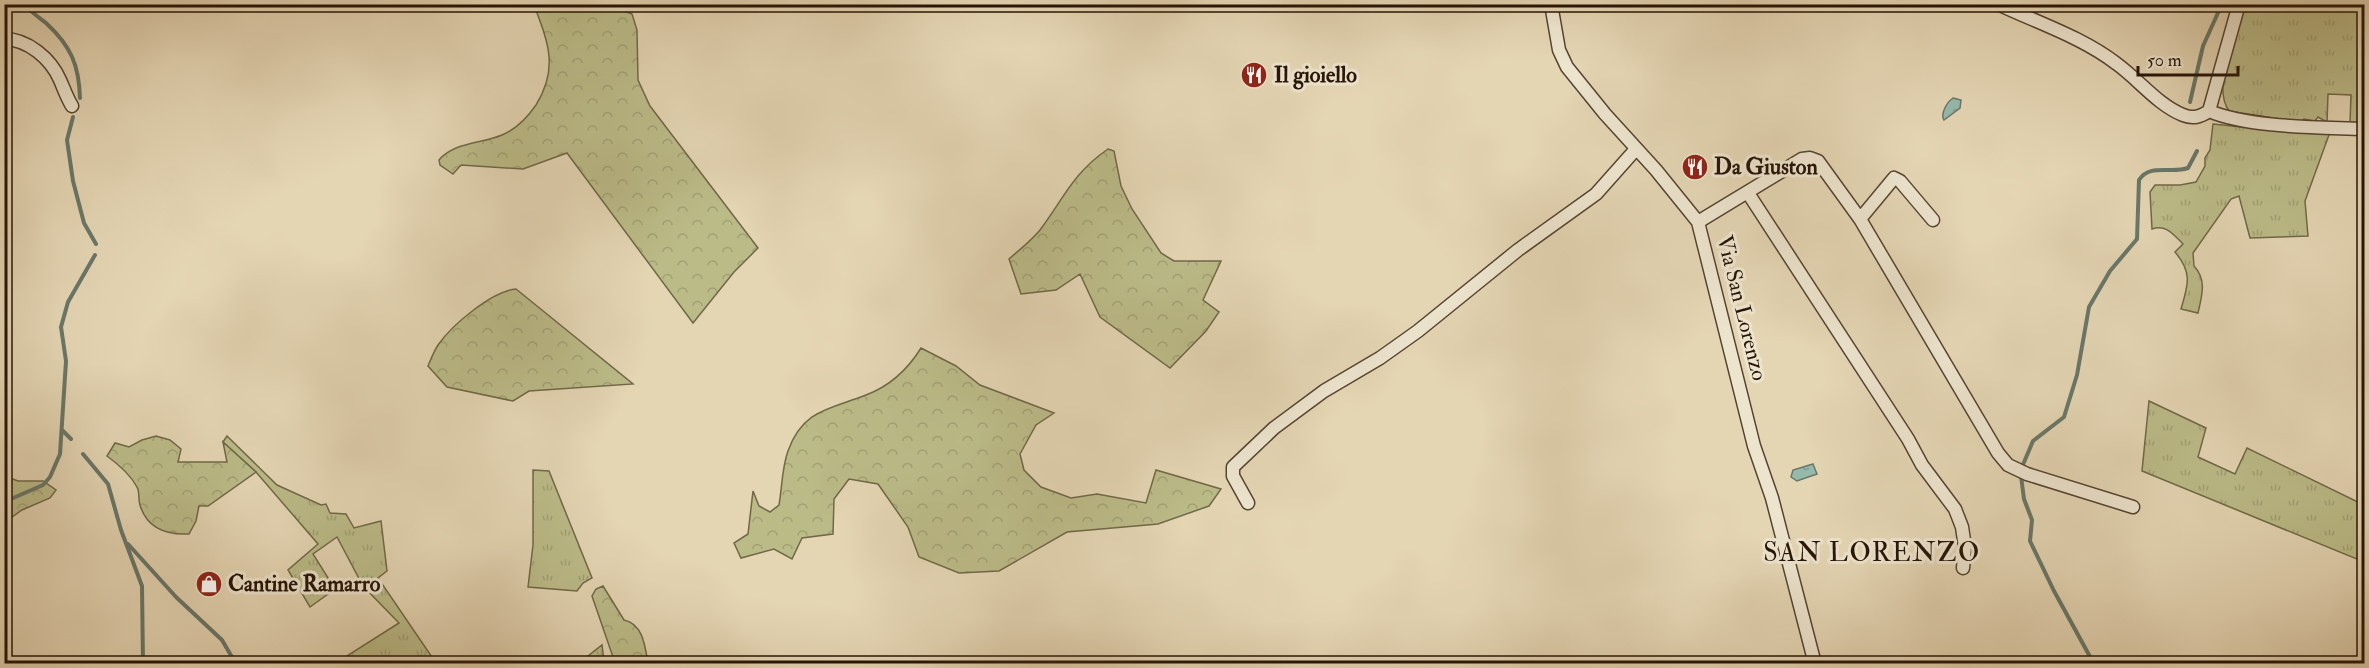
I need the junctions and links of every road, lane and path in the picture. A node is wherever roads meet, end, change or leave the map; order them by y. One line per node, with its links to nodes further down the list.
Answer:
1 (1551, 4): 8 (street, Via San Lorenzo)
2 (1998, 4): 6 (street)
3 (2239, 4): 6 (street)
4 (4, 39): 5 (street)
5 (72, 106)
6 (2205, 113): 7 (street)
7 (2364, 129)
8 (1636, 149): 12 (street, Via San Lorenzo); 13 (street)
9 (1748, 193): 10 (street); 12 (street); 15 (street)
10 (1860, 219): 11 (street); 14 (street)
11 (1933, 220)
12 (1698, 222): 16 (street, Via San Lorenzo)
13 (1248, 503)
14 (2133, 507)
15 (1963, 568)
16 (1815, 663)

